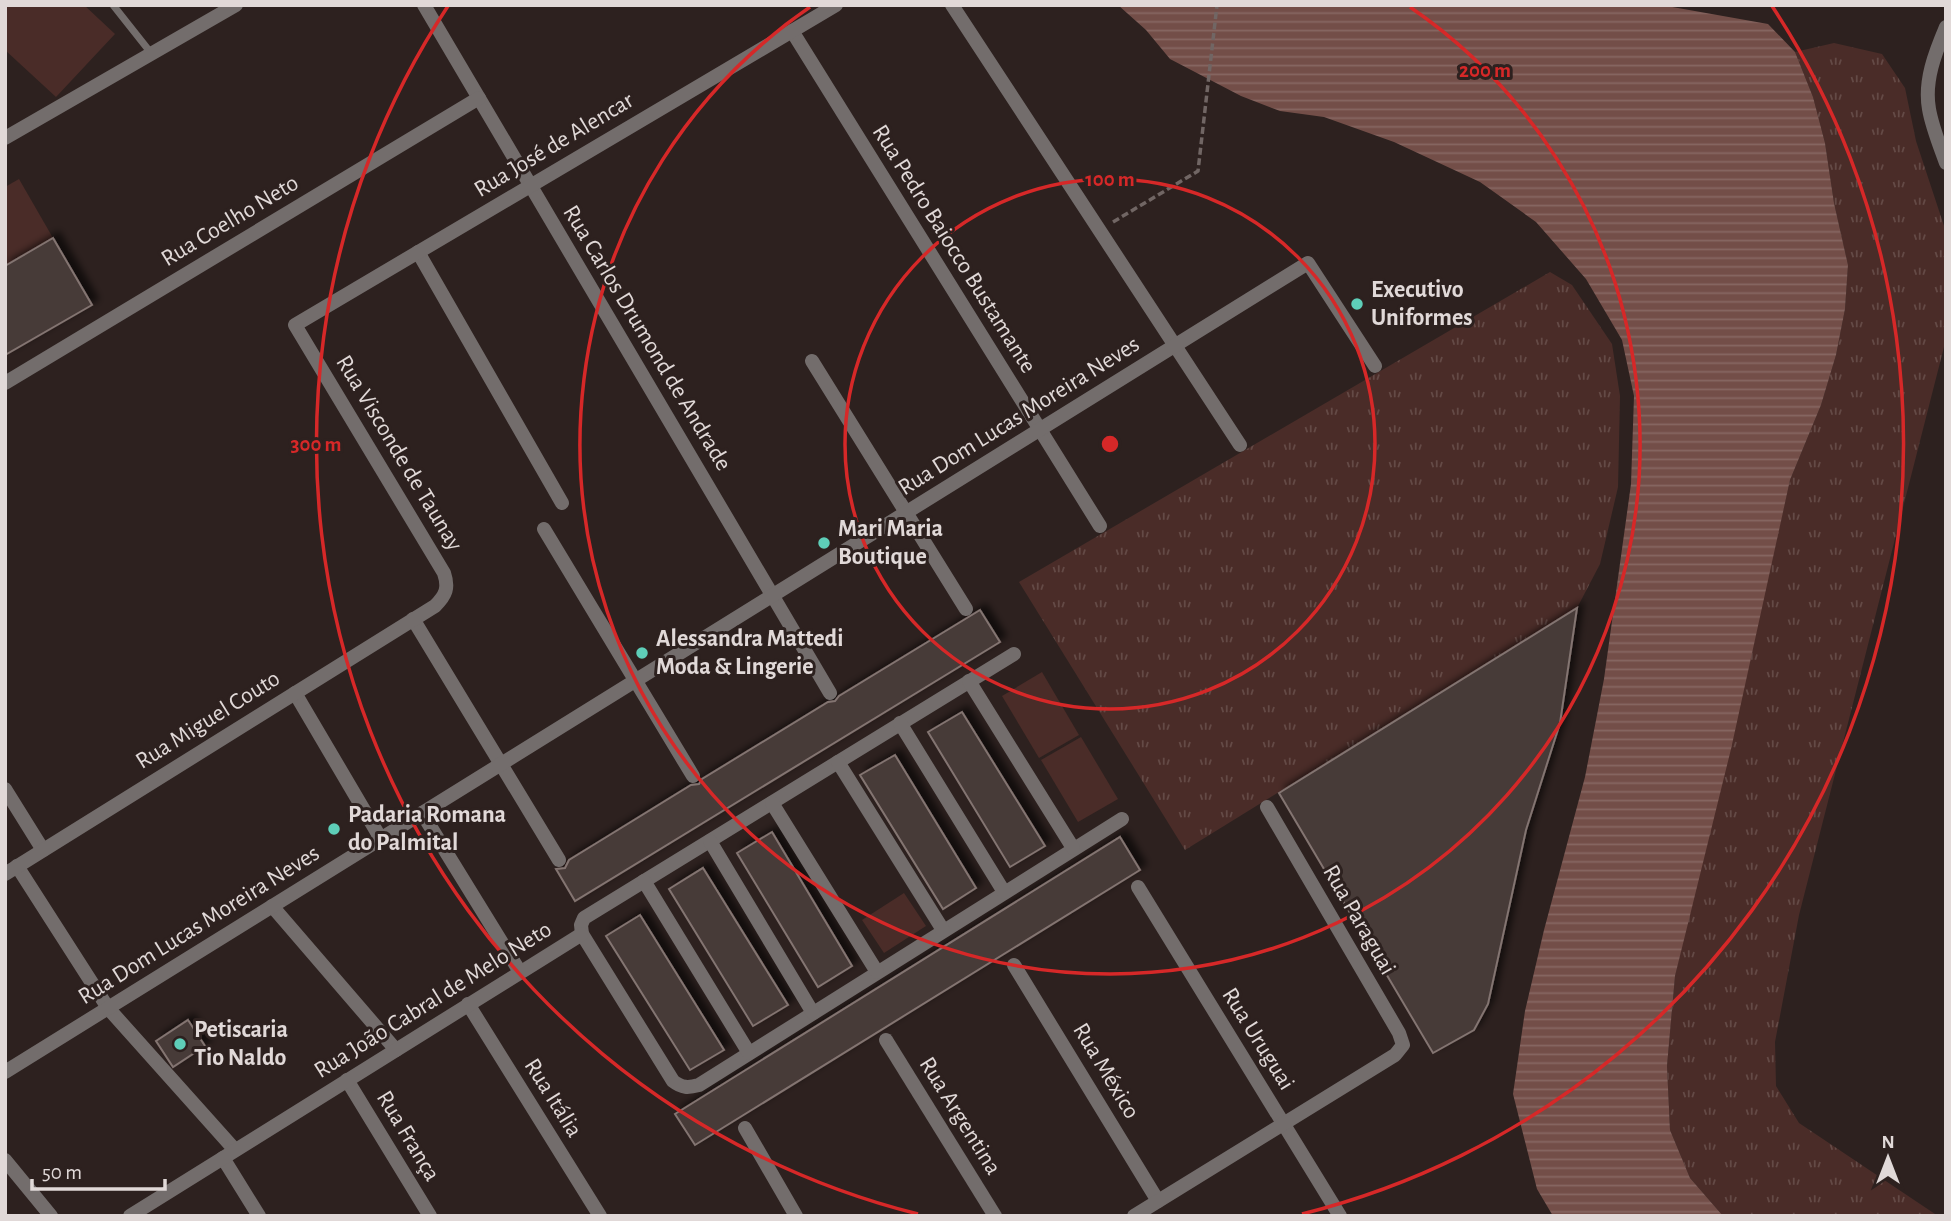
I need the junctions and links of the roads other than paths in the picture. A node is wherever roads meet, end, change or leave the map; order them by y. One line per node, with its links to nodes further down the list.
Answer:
1 (113, 5): 8 (lane)
2 (236, 5): 8 (street)
3 (424, 5): 9 (street, Rua Carlos Drumond de Andrade)
4 (836, 5): 7 (street, Rua José de Alencar)
5 (952, 5): 15 (street)
6 (1946, 27): 11 (street)
7 (792, 31): 12 (street, Rua José de Alencar); 19 (street, Rua Pedro Baiocco Bustamante)
8 (151, 54): 10 (street)
9 (479, 98): 12 (street, Rua Carlos Drumond de Andrade); 18 (street, Rua Coelho Neto)
10 (5, 138)
11 (1946, 163)
12 (531, 186): 13 (street, Rua José de Alencar); 25 (street, Rua Carlos Drumond de Andrade)
13 (418, 252): 14 (street, Rua José de Alencar); 21 (street)
14 (295, 325): 26 (street, Rua Visconde de Taunay)
15 (1175, 346): 17 (street, Rua Dom Lucas Moreira Neves); 19 (street, Rua Dom Lucas Moreira Neves); 20 (street)
16 (812, 361): 22 (street)
17 (1375, 366)
18 (5, 383)
19 (1040, 430): 22 (street, Rua Dom Lucas Moreira Neves); 23 (street, Rua Pedro Baiocco Bustamante)
20 (1240, 445)
21 (562, 503)
22 (906, 513): 25 (street, Rua Dom Lucas Moreira Neves); 27 (street)
23 (1100, 526)
24 (544, 529): 30 (street)
25 (773, 596): 30 (street, Rua Dom Lucas Moreira Neves); 33 (street, Rua Carlos Drumond de Andrade)
26 (435, 606): 28 (street, Rua Miguel Couto)
27 (966, 609)
28 (413, 619): 32 (street, Rua Miguel Couto); 36 (street)
29 (1014, 654): 31 (street)
30 (635, 681): 36 (street, Rua Dom Lucas Moreira Neves); 37 (street)
31 (969, 681): 34 (street); 45 (street)
32 (295, 693): 43 (street); 46 (street, Rua Miguel Couto)
33 (830, 693)
34 (900, 723): 35 (street); 51 (street)
35 (838, 762): 39 (street); 53 (street)
36 (501, 764): 41 (street, Rua Dom Lucas Moreira Neves); 47 (street)
37 (693, 776)
38 (5, 789): 46 (street)
39 (772, 803): 44 (street); 57 (street)
40 (1267, 807): 66 (street, Rua Paraguai)
41 (422, 813): 43 (street, Rua Dom Lucas Moreira Neves); 56 (street)
42 (1122, 819): 45 (street)
43 (381, 839): 52 (street, Rua Dom Lucas Moreira Neves)
44 (710, 841): 49 (street); 60 (street)
45 (1073, 848): 51 (street)
46 (43, 850): 48 (street, Rua Miguel Couto)
47 (559, 860)
48 (11, 870): 59 (street)
49 (645, 881): 54 (street); 63 (street)
50 (1138, 887): 66 (street, Rua Uruguai)
51 (1004, 892): 53 (street)
52 (272, 906): 59 (street, Rua Dom Lucas Moreira Neves); 62 (street)
53 (943, 930): 57 (street)
54 (582, 933): 56 (street, Rua João Cabral de Melo Neto); 63 (street)
55 (1014, 965): 70 (street, Rua México)
56 (520, 972): 58 (street, Rua João Cabral de Melo Neto)
57 (877, 972): 60 (street)
58 (468, 1004): 62 (street, Rua João Cabral de Melo Neto); 75 (street, Rua Itália)
59 (108, 1008): 64 (street, Rua Dom Lucas Moreira Neves); 68 (street)
60 (813, 1013): 63 (street)
61 (886, 1040): 77 (street, Rua Argentina)
62 (396, 1050): 65 (street, Rua João Cabral de Melo Neto)
63 (749, 1053)
64 (5, 1072)
65 (347, 1080): 68 (street, Rua João Cabral de Melo Neto); 74 (street, Rua França)
66 (1283, 1124): 70 (street); 79 (street, Rua Uruguai)
67 (745, 1128): 76 (street)
68 (229, 1154): 72 (street, Rua João Cabral de Melo Neto); 73 (street)
69 (5, 1160): 71 (street)
70 (1158, 1201): 78 (street)
71 (51, 1216)
72 (130, 1216)
73 (259, 1216)
74 (430, 1216)
75 (600, 1216)
76 (796, 1216)
77 (995, 1216)
78 (1134, 1216)
79 (1340, 1216)

